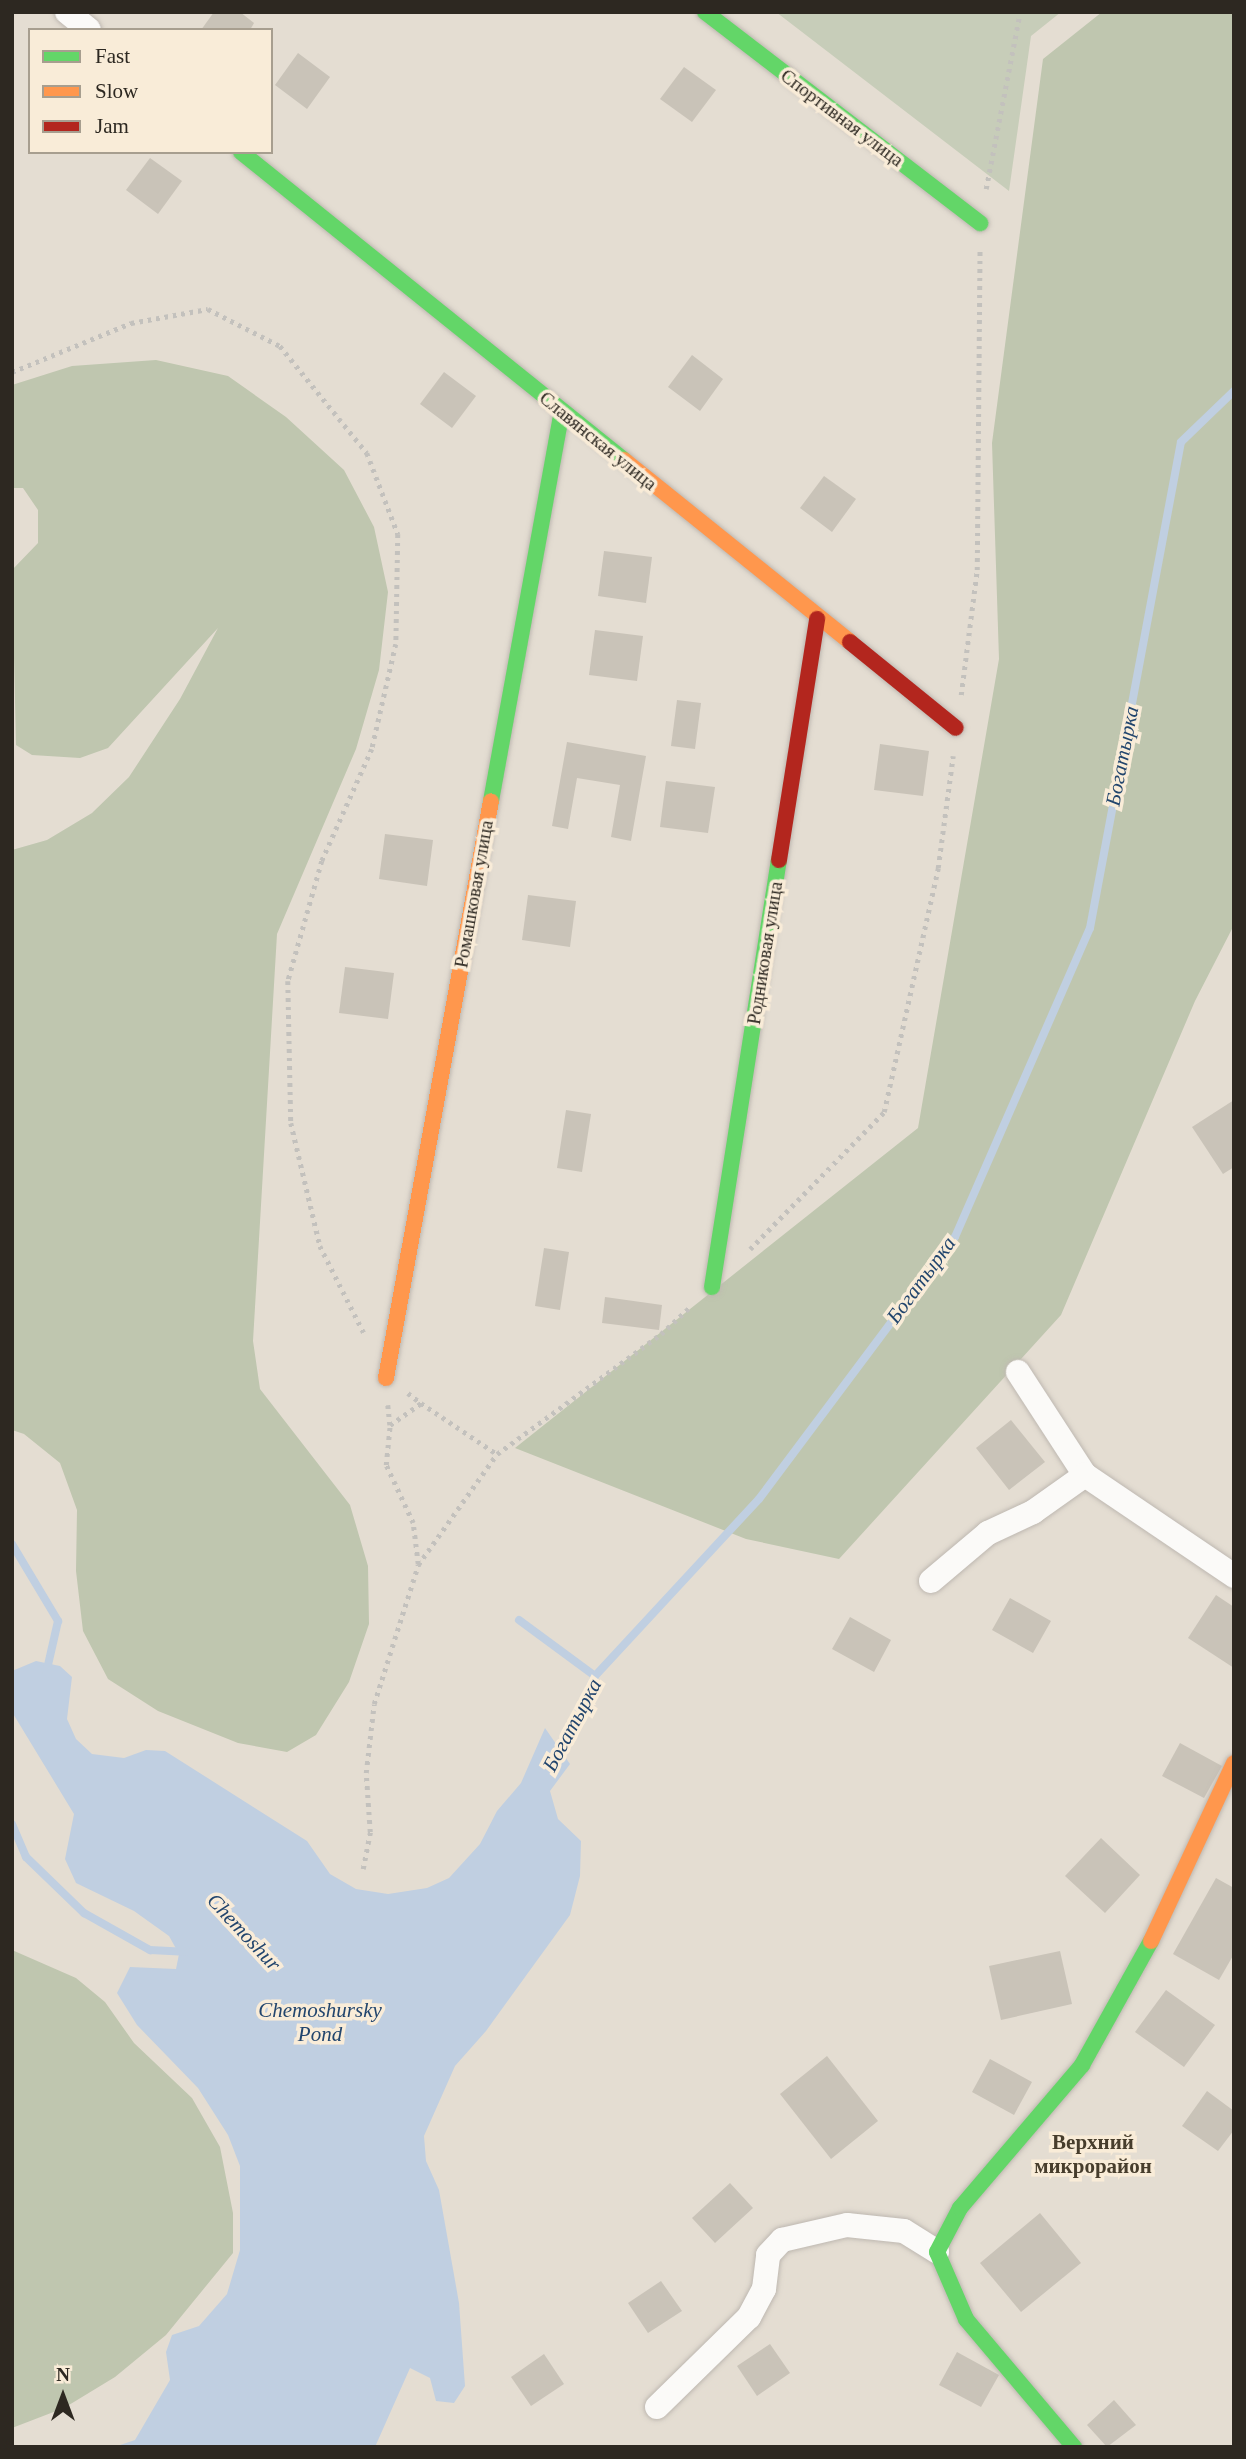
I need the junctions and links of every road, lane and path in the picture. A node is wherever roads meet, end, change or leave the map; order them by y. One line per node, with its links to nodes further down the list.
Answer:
1 (67, 12): 3 (street)
2 (705, 12): 5 (street, Спортивная улица)
3 (87, 28)
4 (243, 154): 7 (street, Славянская улица)
5 (980, 223)
6 (12, 372): 11 (path)
7 (562, 411): 8 (street, Славянская улица); 13 (street, Ромашковая улица)
8 (817, 619): 9 (street, Славянская улица); 10 (street, Родниковая улица)
9 (956, 728)
10 (712, 1287)
11 (368, 1342)
12 (1018, 1372): 15 (street)
13 (386, 1378)
14 (497, 1454): 16 (path)
15 (1085, 1475): 17 (street); 18 (street)
16 (418, 1565)
17 (1234, 1576)
18 (932, 1581)
19 (1234, 1763): 20 (street)
20 (937, 2252): 21 (street); 22 (street)
21 (657, 2407)
22 (1074, 2447)

